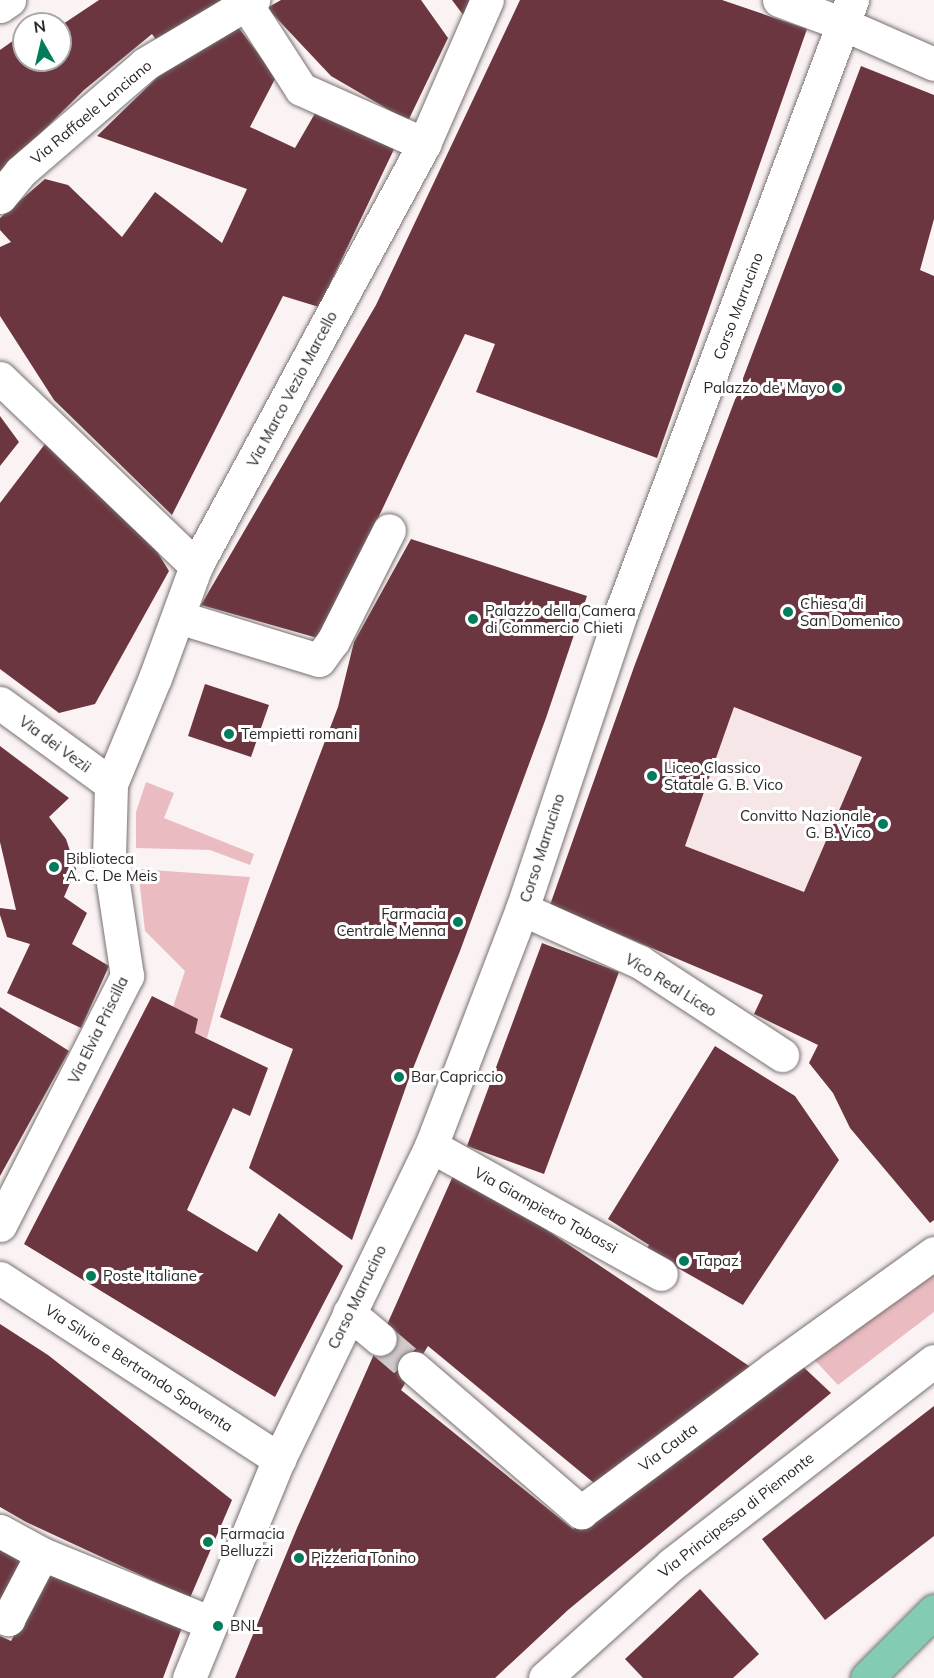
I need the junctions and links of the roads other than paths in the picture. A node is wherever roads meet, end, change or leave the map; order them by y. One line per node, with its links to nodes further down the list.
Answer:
1 (9, 0): 5 (street)
2 (487, 0): 8 (street, Via Marco Vezio Marcello)
3 (778, 0): 6 (street)
4 (250, 2): 8 (street); 9 (street, Via Raffaele Lanciano)
5 (0, 6)
6 (848, 12): 7 (street); 16 (street, Corso Marrucino)
7 (934, 64)
8 (424, 144): 12 (street, Via Marco Vezio Marcello)
9 (0, 197)
10 (0, 378): 12 (street)
11 (389, 530): 13 (street)
12 (196, 566): 13 (street, Via Marco Vezio Marcello)
13 (178, 617): 15 (street, Via Marco Vezio Marcello)
14 (0, 703): 15 (street, Via dei Vezii)
15 (111, 784): 19 (street, Via Elvia Priscilla)
16 (522, 909): 17 (street, Vico Real Liceo); 18 (street, Corso Marrucino)
17 (782, 1056)
18 (431, 1146): 21 (street, Via Giampietro Tabassi); 23 (street, Corso Marrucino)
19 (0, 1225)
20 (934, 1253): 26 (street, Via Cauta)
21 (661, 1274)
22 (0, 1278): 27 (street, Via Silvio e Bertrando Spaventa)
23 (349, 1313): 24 (street); 27 (street, Corso Marrucino)
24 (380, 1339)
25 (934, 1361): 34 (street, Via Principessa di Piemonte)
26 (414, 1368)
27 (279, 1459): 32 (street, Corso Marrucino)
28 (0, 1531): 29 (street)
29 (42, 1554): 31 (street); 32 (street)
30 (934, 1611): 35 (main road)
31 (0, 1616)
32 (211, 1623): 33 (street, Corso Marrucino)
33 (189, 1678)
34 (545, 1678)
35 (867, 1678)

